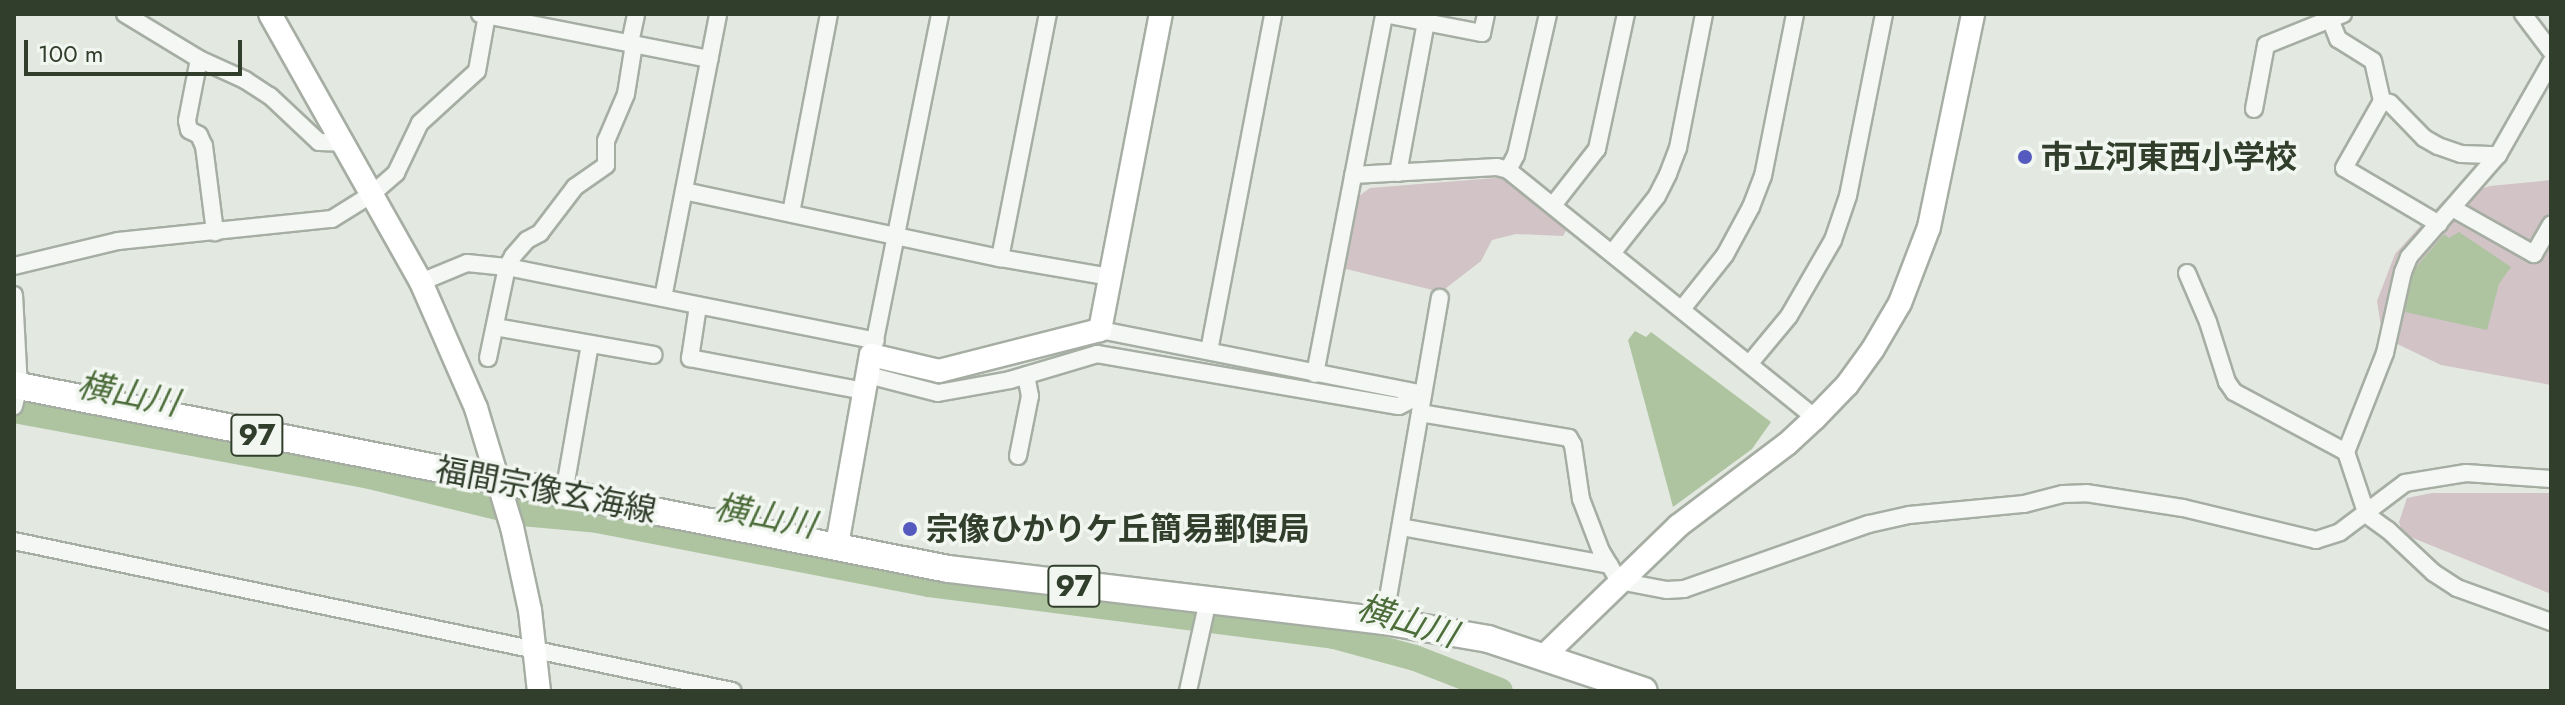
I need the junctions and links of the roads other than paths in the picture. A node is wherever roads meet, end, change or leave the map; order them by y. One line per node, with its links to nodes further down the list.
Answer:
1 (270, 14): 29 (street)
2 (636, 14): 22 (street)
3 (718, 14): 25 (street)
4 (829, 14): 38 (street)
5 (940, 14): 42 (street)
6 (1048, 14): 44 (street)
7 (1161, 14): 48 (street)
8 (1273, 14): 58 (street)
9 (1384, 14): 21 (street); 33 (street)
10 (1486, 14): 21 (street)
11 (1548, 14): 31 (street)
12 (1626, 14): 36 (street)
13 (1704, 14): 43 (street)
14 (1795, 14): 54 (street)
15 (1884, 14): 61 (street)
16 (1973, 14): 68 (street)
17 (2523, 14): 23 (street)
18 (484, 15): 22 (street); 35 (street)
19 (137, 16): 24 (street)
20 (2336, 17): 27 (street); 28 (street)
21 (1426, 22): 32 (street)
22 (632, 44): 25 (street); 46 (street)
23 (2551, 51)
24 (199, 59): 29 (street); 41 (street)
25 (710, 59): 34 (street)
26 (2551, 62): 30 (street)
27 (2382, 101): 30 (street); 39 (street)
28 (2254, 109)
29 (343, 143): 35 (street)
30 (2498, 155): 37 (street)
31 (1508, 170): 32 (street); 36 (street)
32 (1398, 173): 33 (street)
33 (1353, 175): 63 (street)
34 (684, 191): 38 (street); 51 (street)
35 (372, 194): 41 (street); 49 (street)
36 (1554, 204): 43 (street)
37 (2454, 209): 39 (street); 40 (street)
38 (791, 213): 42 (street)
39 (2439, 224): 69 (street)
40 (2551, 224)
41 (215, 232): 45 (street)
42 (897, 235): 44 (street); 62 (street)
43 (1613, 252): 54 (street)
44 (1000, 258): 48 (street)
45 (14, 266)
46 (507, 267): 49 (street); 51 (street); 55 (street)
47 (2187, 273): 69 (street)
48 (1110, 277): 56 (street)
49 (421, 282): 72 (street)
50 (14, 295): 65 (street)
51 (663, 298): 53 (street)
52 (1440, 298): 66 (street)
53 (698, 306): 62 (street); 62 (street)
54 (1682, 309): 61 (street)
55 (495, 327): 57 (street); 60 (street)
56 (1100, 330): 58 (street); 62 (street)
57 (590, 344): 59 (street); 73 (street)
58 (1209, 351): 63 (street)
59 (654, 355)
60 (488, 358)
61 (1750, 363): 68 (street)
62 (870, 366): 64 (street); 77 (street)
63 (1315, 374): 66 (street)
64 (1026, 375): 66 (street); 70 (street)
65 (16, 392): 72 (main road, 福間宗像玄海線 / 97)
66 (1423, 394): 67 (street)
67 (1420, 413): 75 (street); 78 (street)
68 (1815, 418): 78 (street)
69 (2346, 452): 74 (street)
70 (1018, 456)
71 (2551, 479): 74 (street)
72 (501, 481): 73 (main road, 福間宗像玄海線 / 97); 82 (street)
73 (564, 493): 77 (main road, 福間宗像玄海線 / 97)
74 (2367, 515): 78 (street); 81 (street)
75 (1401, 527): 78 (street); 80 (street)
76 (14, 541): 82 (street)
77 (837, 545): 79 (main road, 福間宗像玄海線 / 97)
78 (1614, 573): 83 (street)
79 (1208, 600): 80 (main road, 福間宗像玄海線 / 97); 87 (street)
80 (1384, 621): 83 (main road, 福間宗像玄海線 / 97)
81 (2551, 622)
82 (535, 651): 85 (street); 86 (street)
83 (1543, 657): 84 (main road, 福間宗像玄海線 / 97)
84 (1594, 682): 88 (main road, 福間宗像玄海線 / 97)
85 (539, 691)
86 (732, 691)
87 (1188, 691)
88 (1644, 691)

